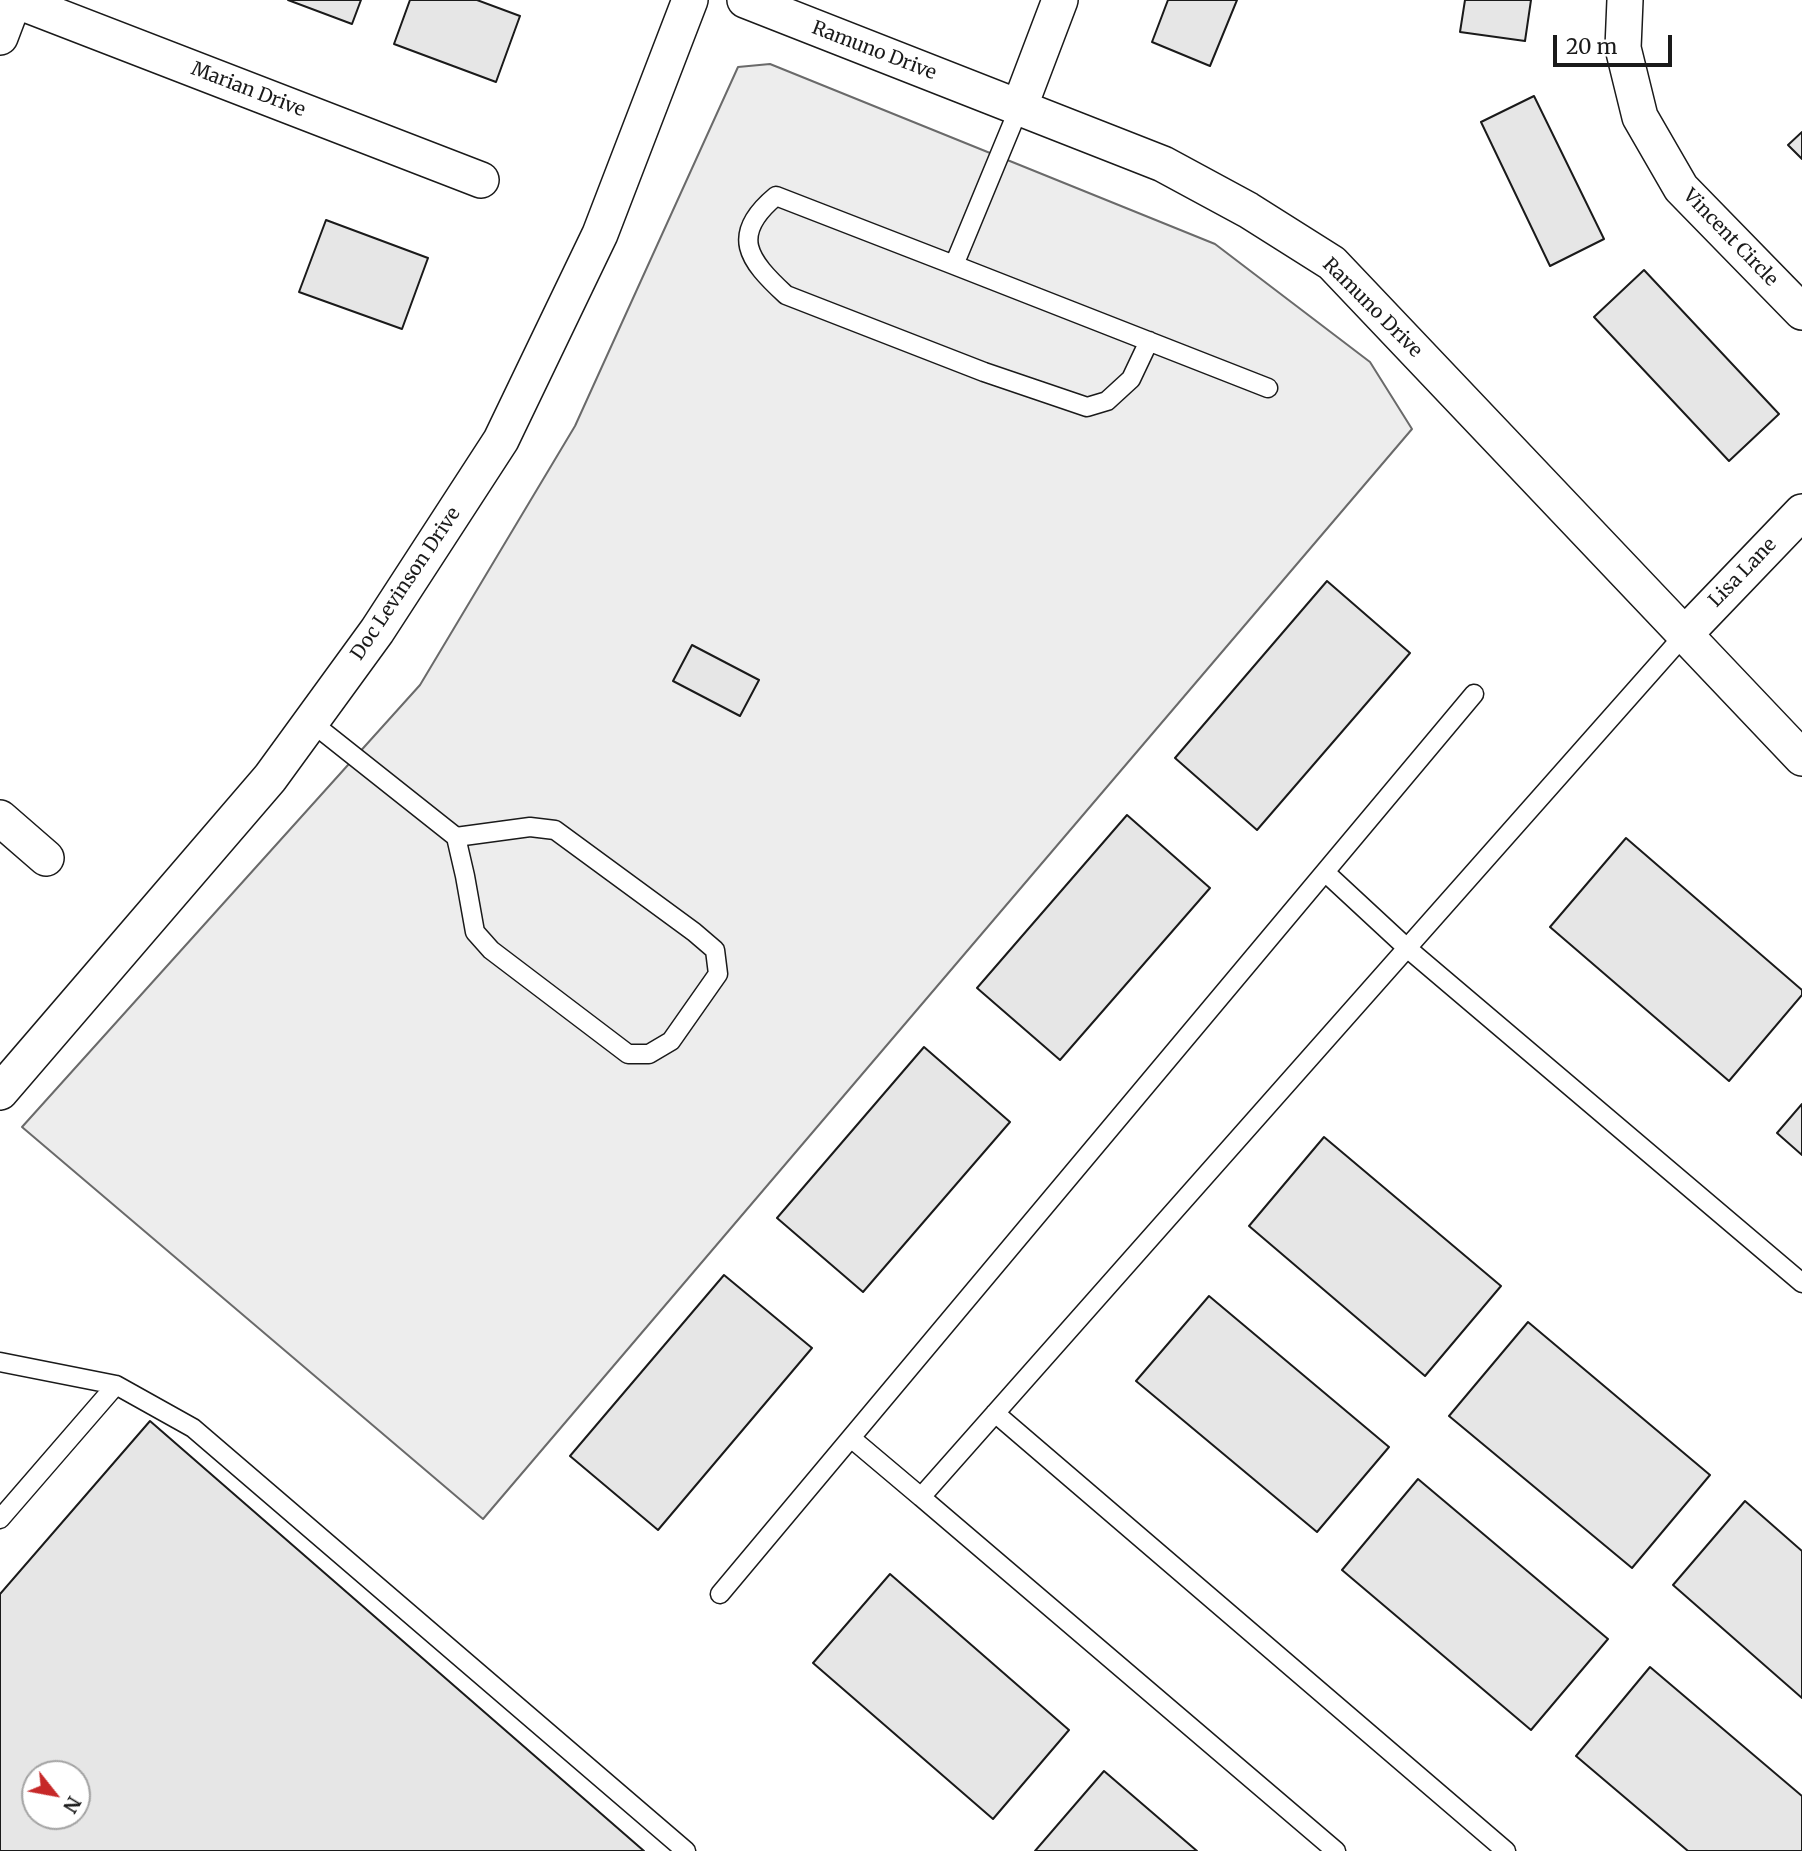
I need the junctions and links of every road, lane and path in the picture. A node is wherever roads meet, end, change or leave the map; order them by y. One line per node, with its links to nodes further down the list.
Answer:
1 (15, 0): 6 (street); 8 (street, Marian Drive)
2 (690, 0): 16 (street, Doc Levinson Drive)
3 (745, 0): 7 (street, Ramuno Drive)
4 (1060, 0): 7 (street)
5 (1625, 0): 10 (street, Vincent Circle)
6 (0, 37)
7 (1019, 108): 9 (lane); 14 (street, Ramuno Drive)
8 (481, 180)
9 (954, 265): 11 (lane); 11 (lane)
10 (1802, 312)
11 (1149, 341): 12 (lane)
12 (1268, 388)
13 (1802, 512): 14 (street, Lisa Lane)
14 (1685, 634): 17 (street, Ramuno Drive); 22 (lane)
15 (1474, 694): 21 (lane)
16 (310, 722): 19 (lane); 23 (street, Doc Levinson Drive)
17 (1802, 758)
18 (0, 818): 20 (street)
19 (456, 837): 19 (lane)
20 (46, 858)
21 (1325, 872): 22 (lane); 28 (lane)
22 (1407, 948): 24 (lane); 27 (lane)
23 (0, 1092)
24 (1802, 1283)
25 (0, 1362): 26 (lane)
26 (116, 1385): 30 (lane); 32 (lane)
27 (995, 1413): 29 (lane); 34 (lane)
28 (850, 1438): 29 (lane); 31 (lane)
29 (921, 1497): 33 (lane)
30 (0, 1519)
31 (720, 1594)
32 (686, 1851)
33 (1336, 1851)
34 (1506, 1851)

